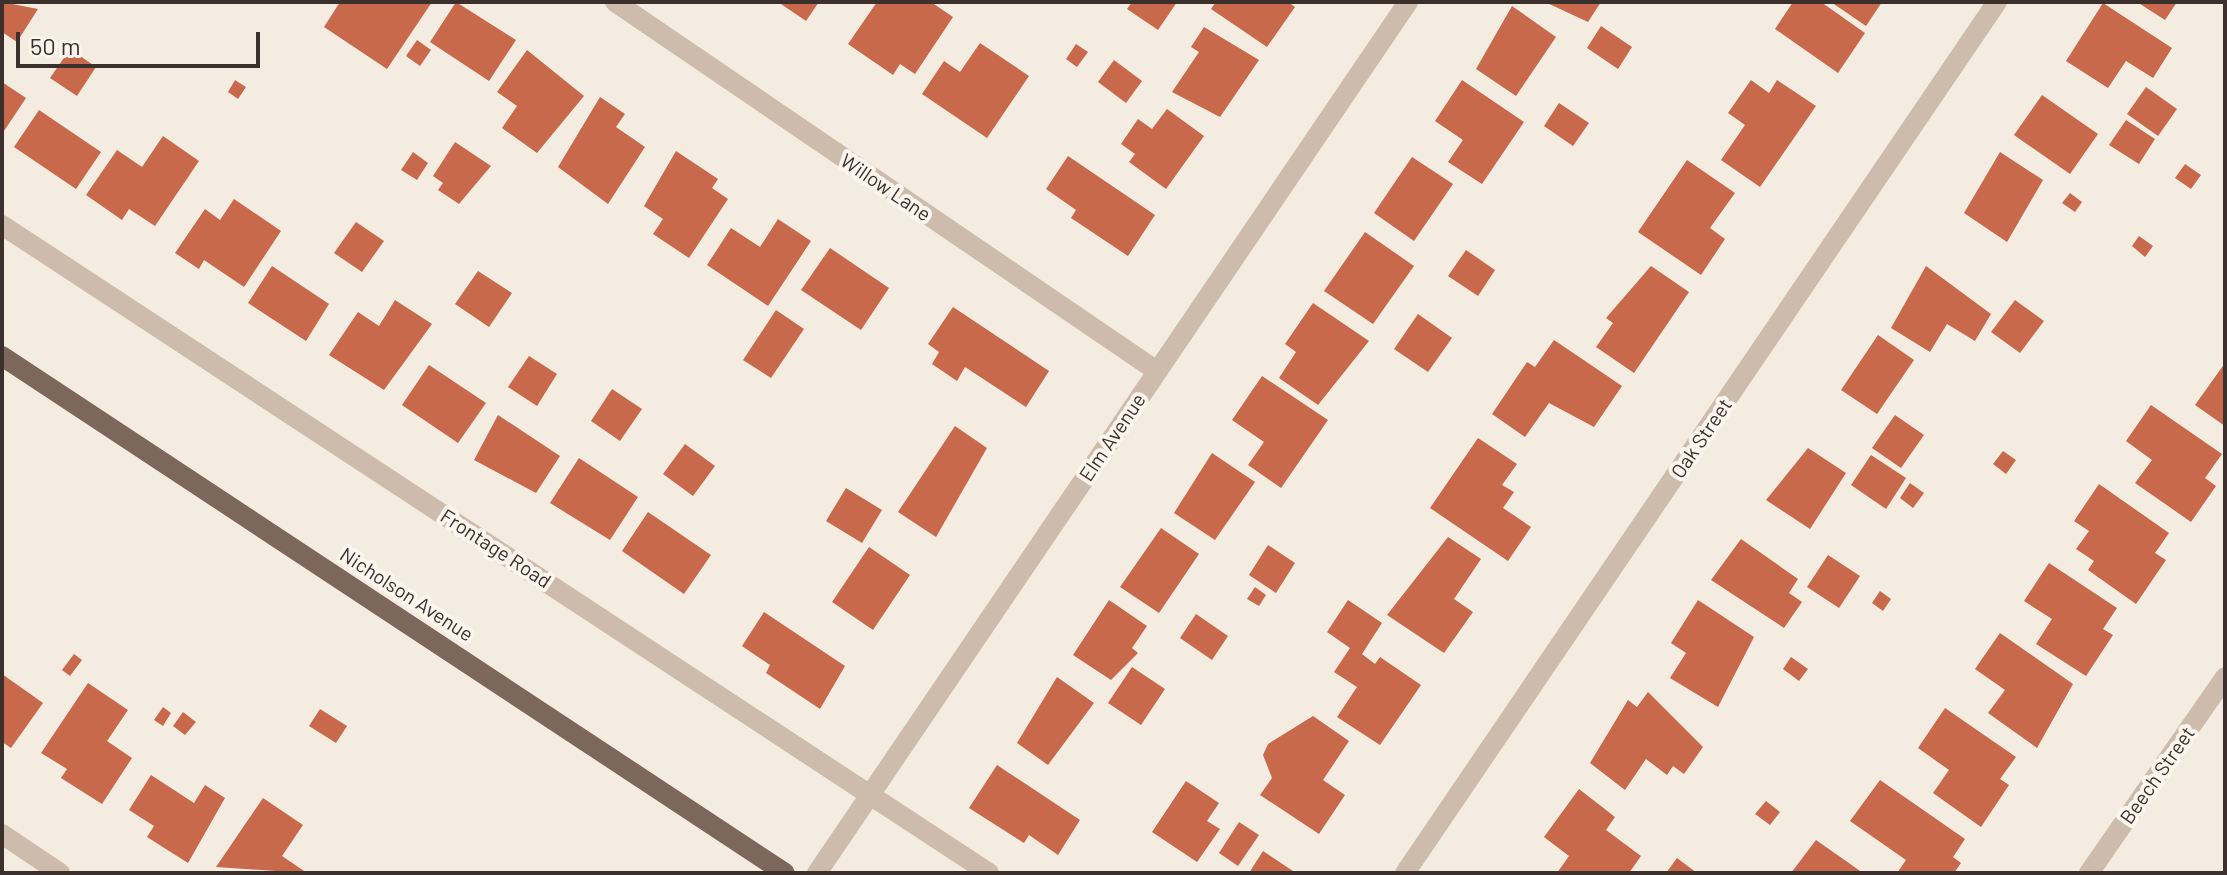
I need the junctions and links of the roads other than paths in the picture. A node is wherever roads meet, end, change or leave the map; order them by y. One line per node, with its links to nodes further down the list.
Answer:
1 (615, 2): 6 (street, Willow Lane)
2 (1408, 2): 6 (street, Elm Avenue)
3 (1997, 2): 14 (street, Oak Street)
4 (2, 225): 8 (street, Frontage Road)
5 (2, 356): 11 (main road, Nicholson Avenue)
6 (1157, 371): 8 (street, Elm Avenue)
7 (2225, 677): 15 (street, Beech Street)
8 (871, 794): 12 (street, Elm Avenue); 13 (street, Frontage Road)
9 (2, 834): 10 (street)
10 (60, 873)
11 (785, 873)
12 (817, 873)
13 (989, 873)
14 (1405, 873)
15 (2089, 873)

